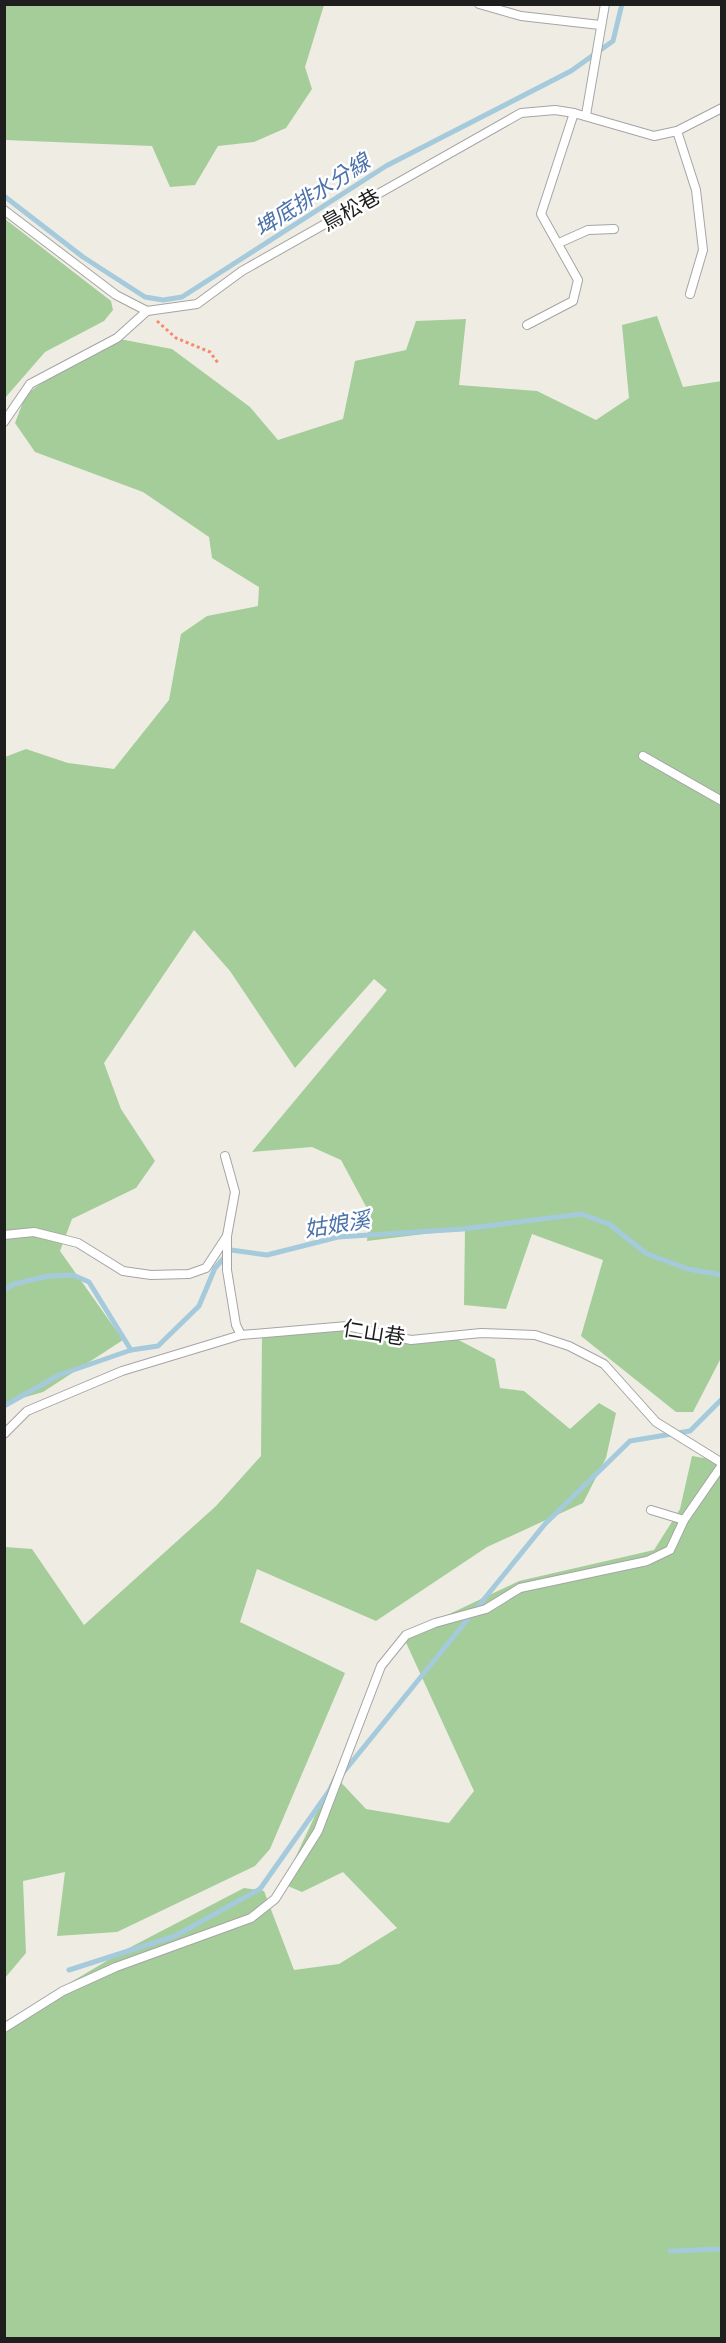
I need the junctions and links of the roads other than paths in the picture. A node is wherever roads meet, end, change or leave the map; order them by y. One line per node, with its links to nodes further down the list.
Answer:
1 (479, 4): 3 (lane)
2 (605, 4): 3 (lane)
3 (600, 25): 6 (lane)
4 (722, 108): 7 (lane, 鳥松巷)
5 (574, 113): 6 (lane, 鳥松巷); 10 (lane); 12 (lane, 鳥松巷)
6 (586, 115): 7 (lane, 鳥松巷)
7 (677, 131): 11 (lane)
8 (4, 210): 12 (lane)
9 (614, 229): 10 (lane)
10 (559, 243): 13 (lane)
11 (690, 294)
12 (147, 311): 14 (lane)
13 (527, 325)
14 (4, 422)
15 (643, 756): 16 (lane)
16 (722, 801)
17 (225, 1156): 19 (lane)
18 (4, 1235): 19 (lane)
19 (227, 1236): 20 (lane)
20 (241, 1335): 21 (lane, 仁山巷); 22 (lane, 仁山巷)
21 (4, 1434)
22 (722, 1464): 24 (lane)
23 (651, 1510): 24 (lane)
24 (684, 1520): 25 (lane)
25 (4, 2028)

